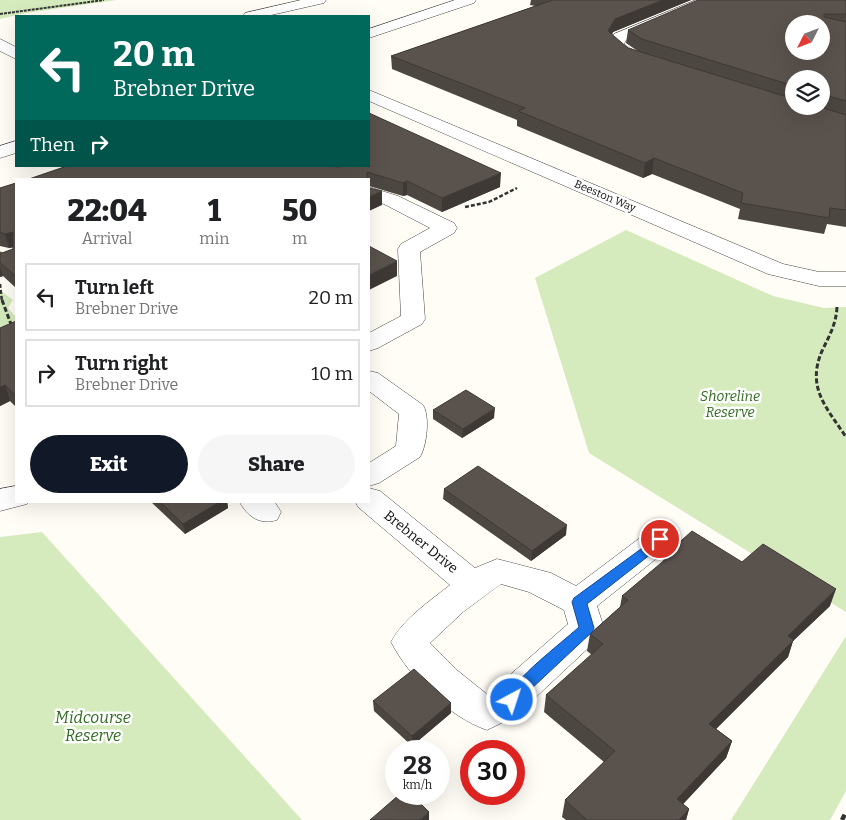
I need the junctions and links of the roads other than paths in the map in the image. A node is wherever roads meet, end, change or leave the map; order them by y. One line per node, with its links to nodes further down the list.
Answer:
1 (319, 0): 6 (street)
2 (422, 0): 5 (street)
3 (469, 0): 5 (street)
4 (708, 0): 10 (street)
5 (446, 8): 7 (street)
6 (254, 15)
7 (370, 34)
8 (0, 44): 9 (street)
9 (15, 53)
10 (661, 66)
11 (370, 95): 15 (street, Beeston Way)
12 (15, 147): 13 (street)
13 (0, 152)
14 (370, 193): 16 (street)
15 (846, 280)
16 (370, 342)
17 (370, 380): 18 (street)
18 (370, 475)
19 (15, 497): 20 (street)
20 (0, 500)
21 (370, 500): 23 (street, Brebner Drive)
22 (660, 539): 24 (street)
23 (473, 585): 24 (street, Brebner Drive); 24 (street, Brebner Drive)
24 (579, 602)

